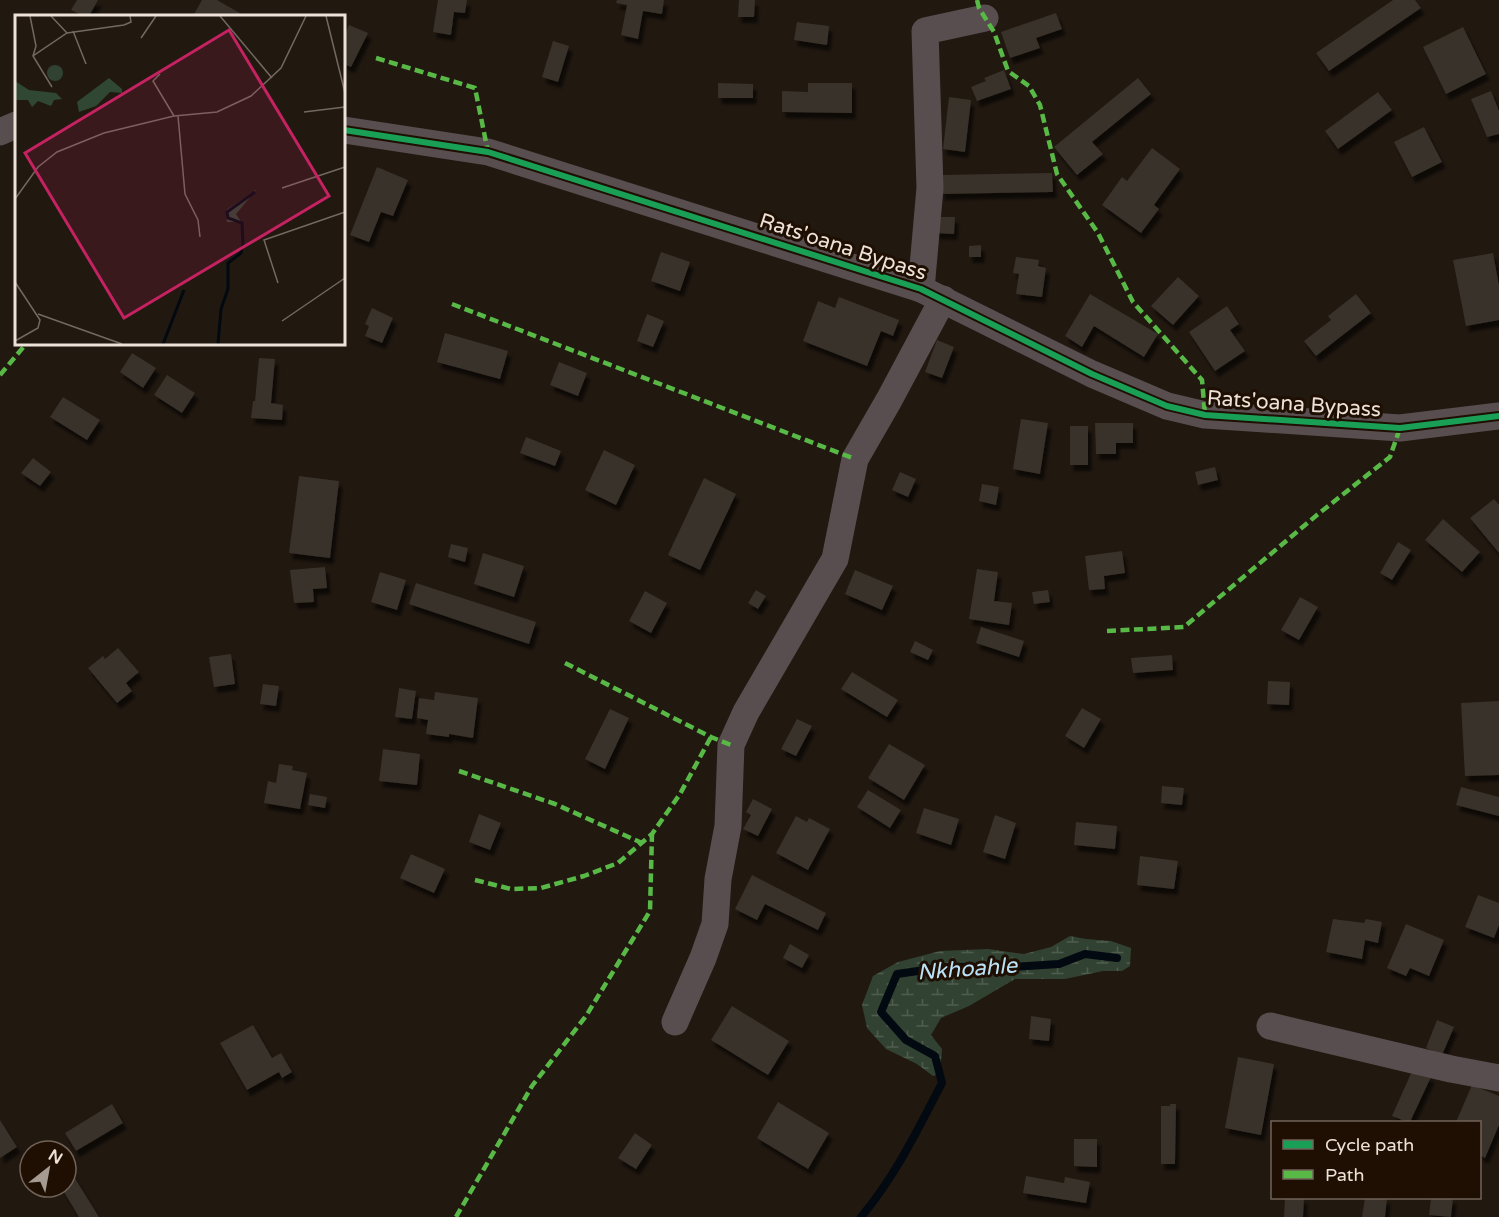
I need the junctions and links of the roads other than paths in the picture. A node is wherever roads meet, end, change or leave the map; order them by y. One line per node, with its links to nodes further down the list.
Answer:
1 (985, 18): 5 (street)
2 (15, 125): 4 (street)
3 (345, 130): 5 (street, Rats'oana Bypass)
4 (0, 132)
5 (932, 294): 6 (street, Rats'oana Bypass); 7 (street)
6 (1499, 416)
7 (675, 1022)
8 (1270, 1026): 9 (street)
9 (1499, 1078)

